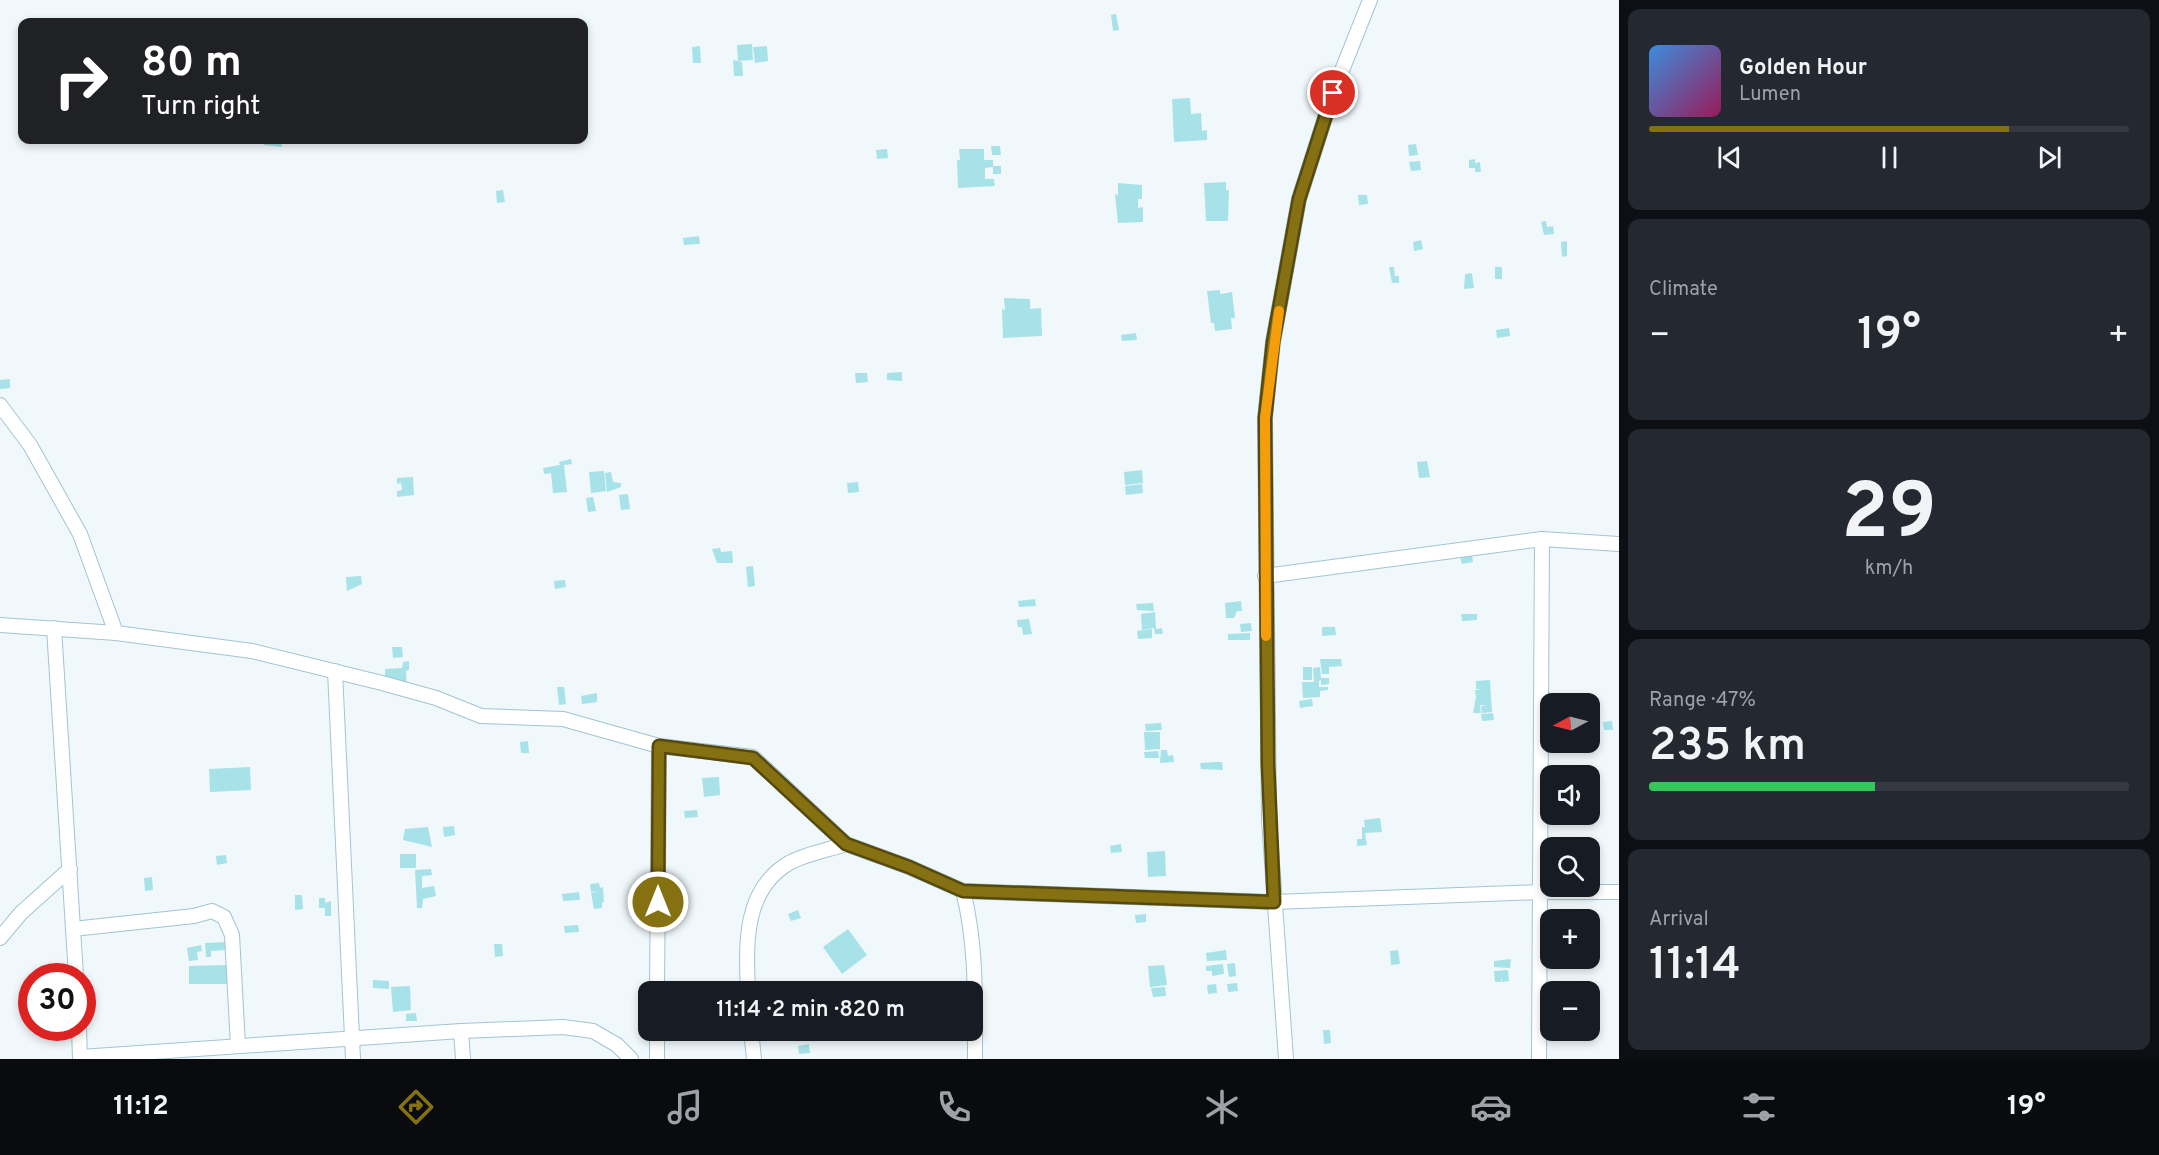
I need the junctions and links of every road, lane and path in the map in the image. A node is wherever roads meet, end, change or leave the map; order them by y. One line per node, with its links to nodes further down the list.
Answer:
1 (1370, 0): 5 (street)
2 (0, 405): 8 (street)
3 (1542, 539): 4 (street); 5 (street); 11 (street)
4 (1619, 544)
5 (1265, 576): 19 (street)
6 (0, 625): 7 (street)
7 (54, 628): 8 (street); 13 (street)
8 (116, 633): 9 (street)
9 (335, 671): 10 (street); 26 (street)
10 (659, 746): 12 (street); 23 (street)
11 (1541, 837)
12 (846, 844): 14 (street); 24 (street)
13 (70, 869): 20 (street); 21 (street)
14 (963, 891): 19 (street); 37 (street)
15 (1540, 892): 19 (street)
16 (1600, 892): 17 (street)
17 (1619, 892)
18 (1541, 897): 39 (street)
19 (1274, 902): 38 (street)
20 (73, 929): 22 (street); 30 (street)
21 (0, 938)
22 (75, 963)
23 (657, 981)
24 (748, 981)
25 (461, 1031): 26 (street); 33 (street); 34 (street)
26 (352, 1038): 30 (street); 32 (street)
27 (79, 1041): 31 (street)
28 (657, 1041): 35 (street)
29 (753, 1041): 36 (street)
30 (238, 1046): 31 (street)
31 (80, 1058)
32 (354, 1059)
33 (463, 1059)
34 (631, 1059)
35 (657, 1059)
36 (754, 1059)
37 (975, 1059)
38 (1286, 1059)
39 (1539, 1059)

